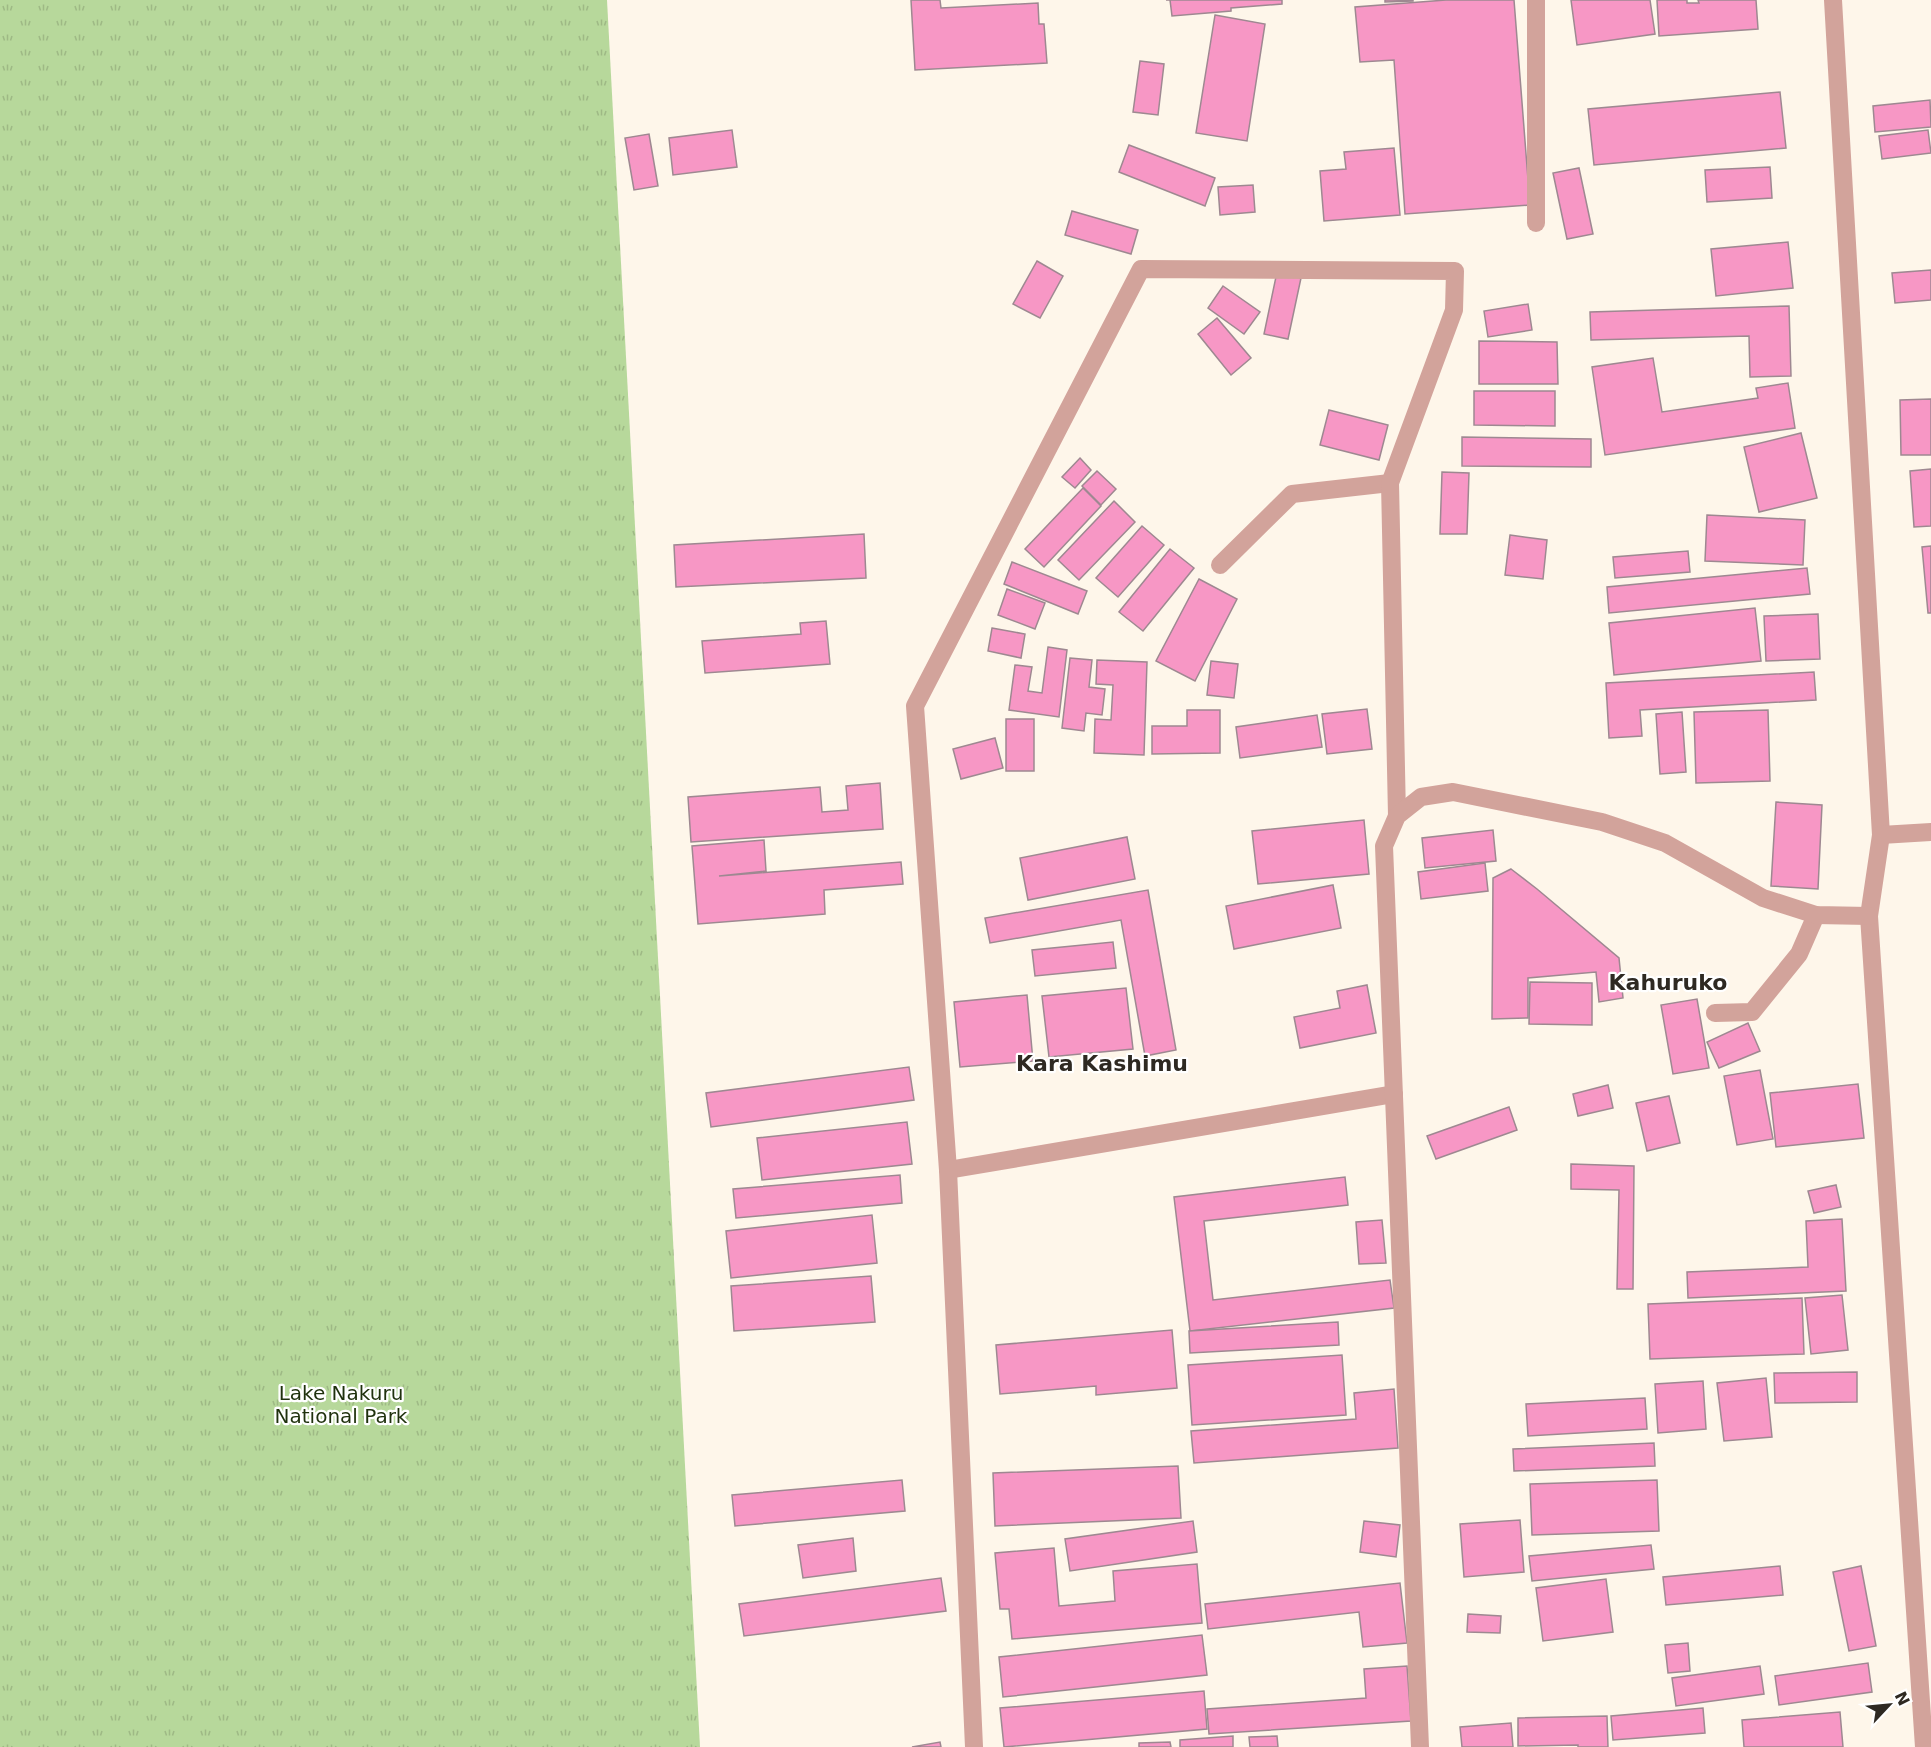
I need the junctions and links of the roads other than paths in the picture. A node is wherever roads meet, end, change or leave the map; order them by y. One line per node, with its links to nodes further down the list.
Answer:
1 (1536, 0): 3 (street)
2 (1833, 0): 8 (street)
3 (1536, 223)
4 (1390, 483): 5 (street); 6 (street); 13 (street)
5 (1220, 565)
6 (1397, 816): 9 (street); 12 (street)
7 (1931, 832): 8 (street)
8 (1881, 835): 10 (street)
9 (1816, 915): 10 (street); 11 (street)
10 (1869, 916): 16 (street)
11 (1715, 1012)
12 (1394, 1094): 13 (street); 15 (street)
13 (948, 1170): 14 (street)
14 (974, 1747)
15 (1420, 1747)
16 (1924, 1747)

